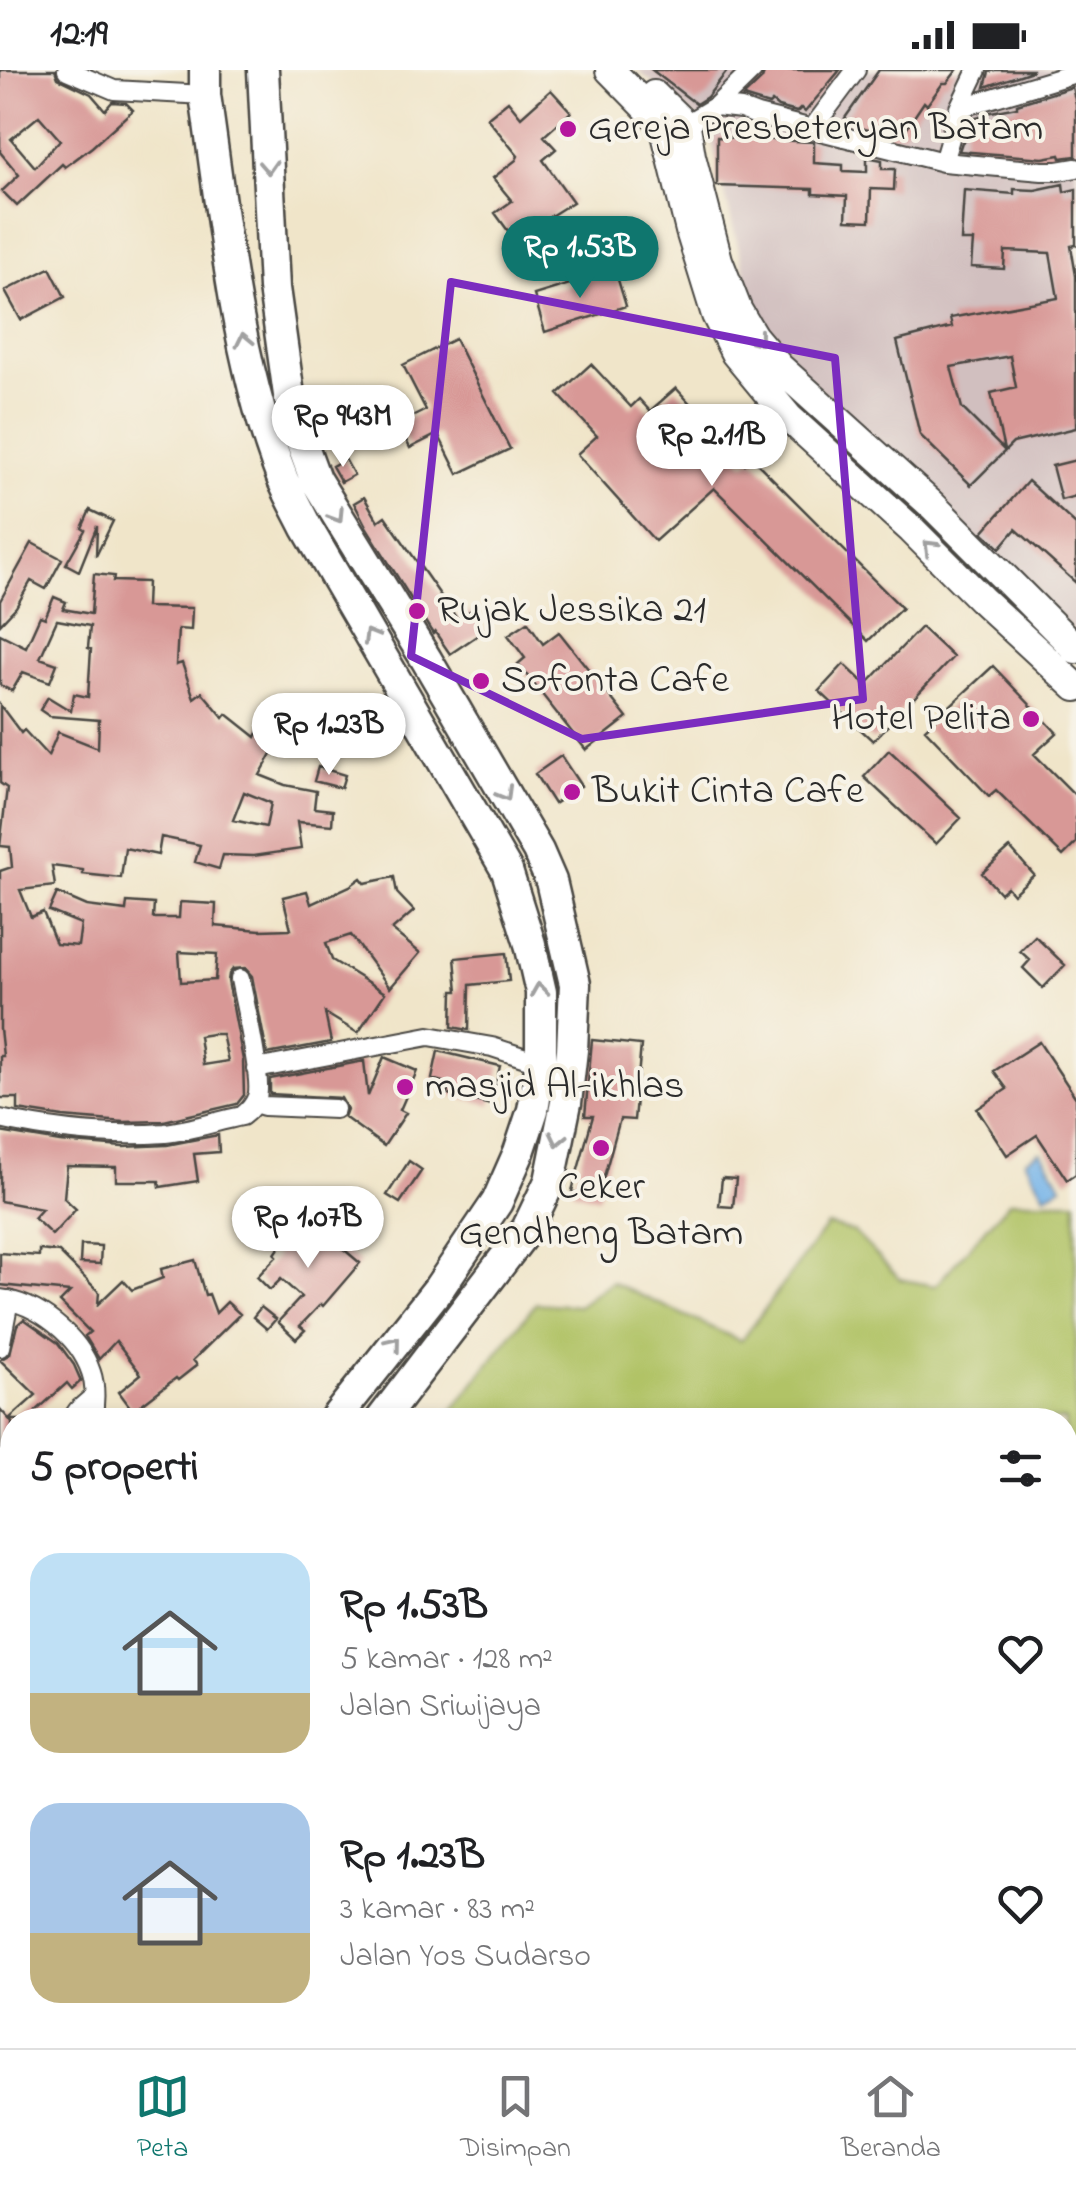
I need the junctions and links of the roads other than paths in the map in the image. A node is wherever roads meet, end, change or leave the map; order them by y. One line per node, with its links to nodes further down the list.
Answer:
1 (67, 70): 9 (street)
2 (263, 70): 32 (main road, one-way to 32)
3 (610, 70): 12 (main road)
4 (628, 70): 12 (main road)
5 (754, 70): 10 (street)
6 (856, 70): 13 (street)
7 (977, 70): 11 (street)
8 (1076, 73): 11 (street)
9 (205, 83): 21 (main road, one-way to 9)
10 (716, 106): 12 (street); 13 (street)
11 (959, 108): 14 (street)
12 (676, 130): 16 (main road, one-way to 16); 17 (main road, one-way to 12)
13 (812, 130): 14 (street)
14 (943, 162): 15 (street)
15 (1076, 168)
16 (1003, 576): 17 (main road); 18 (main road)
17 (981, 598): 19 (main road)
18 (1076, 649)
19 (1076, 688)
20 (240, 978): 22 (street)
21 (541, 1063): 22 (street); 31 (main road, one-way to 21)
22 (256, 1069): 23 (street)
23 (254, 1103): 24 (street); 25 (street)
24 (335, 1109)
25 (0, 1120)
26 (4, 1300): 27 (street); 28 (street)
27 (0, 1347)
28 (94, 1397): 29 (street); 30 (street)
29 (80, 1408)
30 (93, 1408)
31 (344, 1408)
32 (391, 1408)

